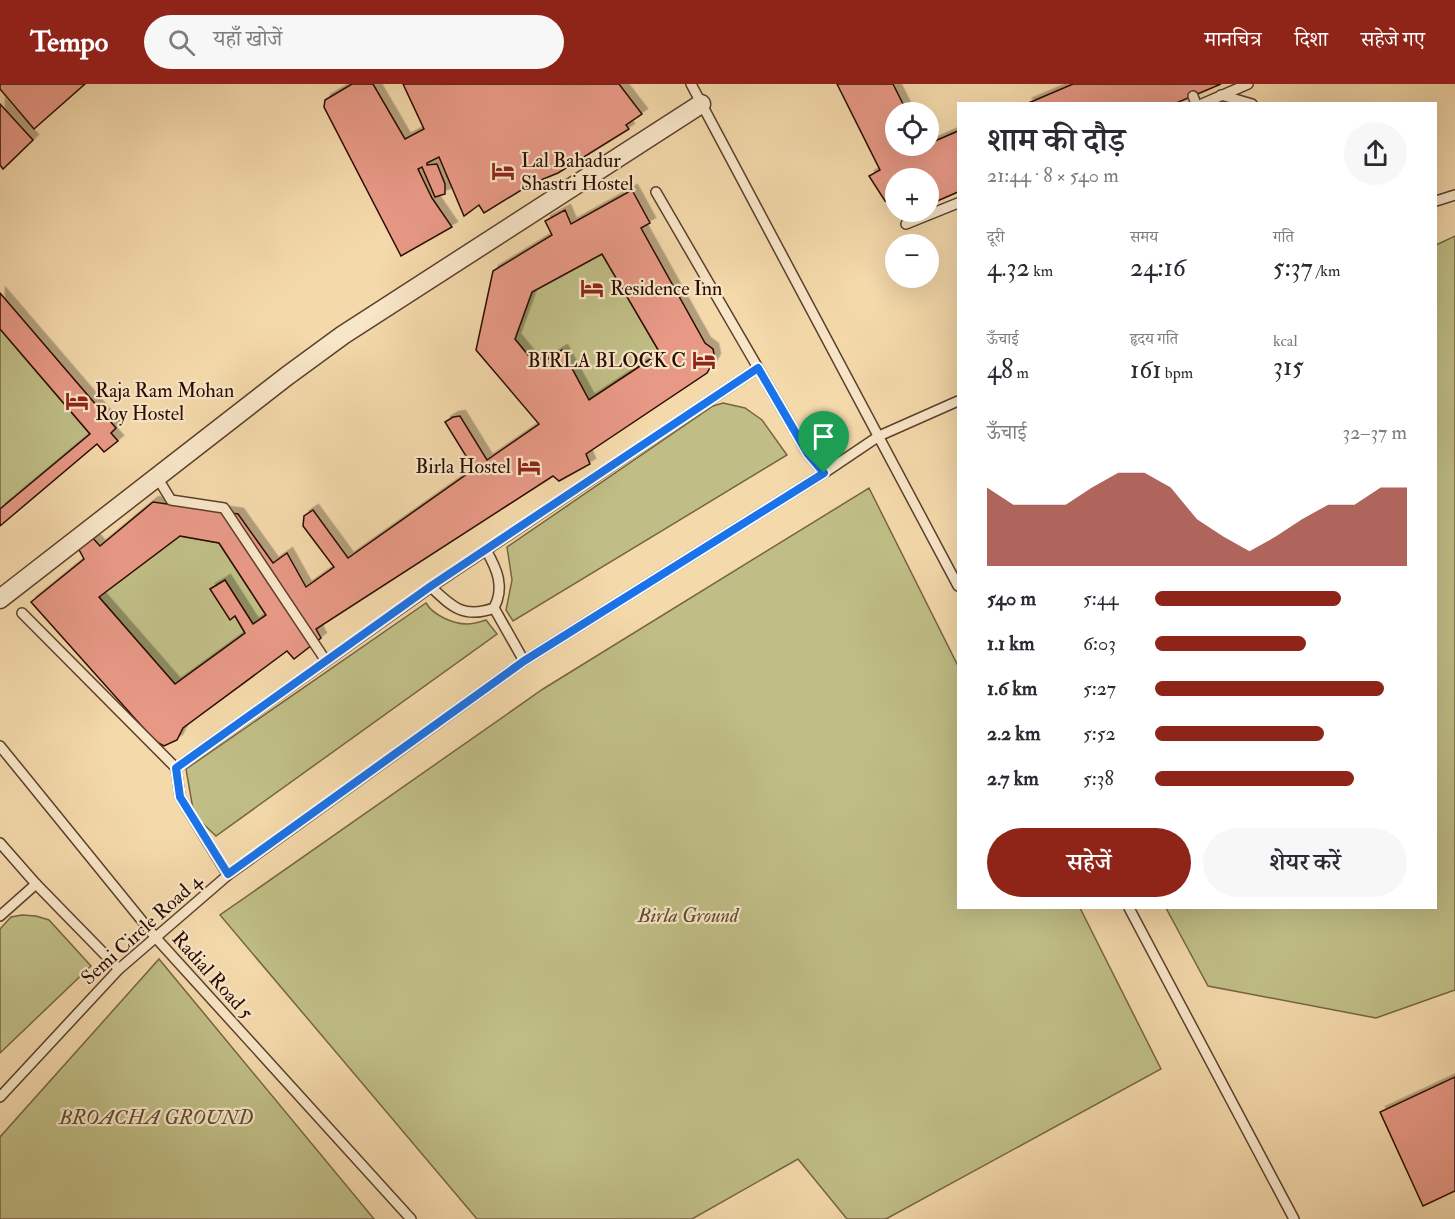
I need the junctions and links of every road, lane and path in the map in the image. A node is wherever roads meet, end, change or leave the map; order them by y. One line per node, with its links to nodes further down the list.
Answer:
1 (690, 84): 6 (lane)
2 (1248, 84): 3 (lane)
3 (1221, 95): 4 (lane); 5 (lane)
4 (1206, 102)
5 (1245, 102)
6 (701, 104): 14 (lane); 16 (street)
7 (656, 192): 12 (lane)
8 (1455, 195): 9 (lane)
9 (1437, 201)
10 (957, 203): 11 (lane)
11 (906, 225)
12 (758, 368): 15 (lane); 17 (lane)
13 (957, 401): 14 (lane, Semi Circle Road 4)
14 (879, 436): 15 (lane, Semi Circle Road 4); 18 (lane)
15 (824, 473): 24 (lane, Semi Circle Road 4)
16 (157, 477): 20 (street); 23 (lane)
17 (486, 550): 19 (lane); 21 (lane)
18 (957, 584)
19 (431, 586): 21 (lane); 23 (lane)
20 (0, 599)
21 (494, 608): 24 (lane)
22 (22, 613): 26 (lane)
23 (326, 661): 26 (lane)
24 (524, 661): 28 (lane, Semi Circle Road 4)
25 (0, 746): 32 (lane, Radial Road 5)
26 (176, 768): 28 (lane)
27 (0, 843): 29 (lane)
28 (228, 874): 32 (lane, Semi Circle Road 4)
29 (36, 884): 31 (lane); 33 (lane)
30 (1130, 909): 36 (lane)
31 (0, 916)
32 (156, 938): 33 (lane, Semi Circle Road 4); 35 (lane, Radial Road 5)
33 (119, 969): 34 (lane, Semi Circle Road 4)
34 (0, 1097)
35 (411, 1219)
36 (1294, 1219)

